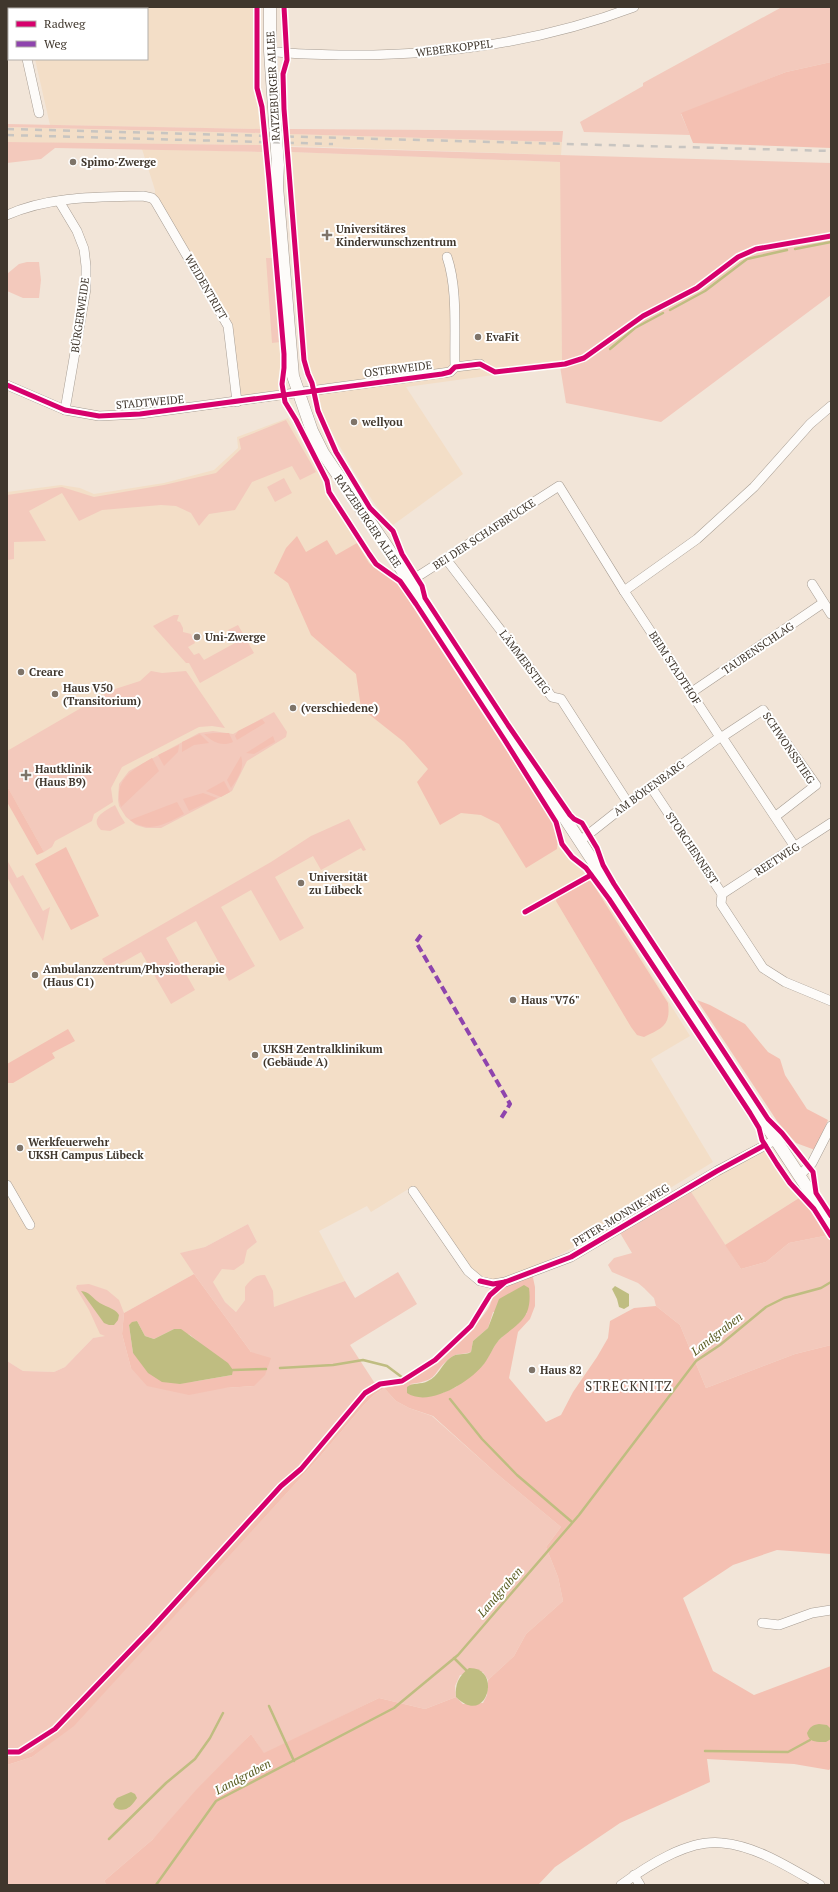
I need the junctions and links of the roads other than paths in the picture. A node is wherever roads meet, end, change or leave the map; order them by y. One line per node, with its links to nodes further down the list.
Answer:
1 (270, 7): 3 (main road, RATZEBURGER ALLEE)
2 (634, 7): 3 (street, WEBERKOPPEL)
3 (270, 51): 12 (main road, RATZEBURGER ALLEE)
4 (27, 60): 5 (street)
5 (39, 113)
6 (59, 201): 7 (street); 13 (street, WEIDENTRIFT); 15 (street, BÜRGERWEIDE)
7 (7, 215)
8 (447, 257): 10 (street)
9 (480, 364): 10 (street, OSTERWEIDE)
10 (455, 367): 12 (street, OSTERWEIDE)
11 (7, 386): 15 (street, STADTWEIDE)
12 (299, 394): 13 (street, STADTWEIDE); 18 (main road, RATZEBURGER ALLEE)
13 (237, 402): 15 (street, STADTWEIDE)
14 (831, 406): 20 (street)
15 (65, 410)
16 (559, 486): 17 (street, BEI DER SCHAFBRÜCKE); 20 (street, BEIM STADTHOF)
17 (446, 559): 18 (street, BEI DER SCHAFBRÜCKE); 26 (street, LÄMMERSTIEG)
18 (409, 582): 29 (main road, RATZEBURGER ALLEE)
19 (812, 584): 21 (street)
20 (624, 591): 23 (street, BEIM STADTHOF)
21 (824, 603): 22 (street); 23 (street, TAUBENSCHLAG)
22 (831, 614)
23 (692, 692): 24 (street, BEIM STADTHOF)
24 (721, 737): 25 (street, AM BÖKENBARG); 27 (street, BEIM STADTHOF); 27 (street, SCHWONSSTIEG)
25 (651, 787): 26 (street, AM BÖKENBARG); 31 (street, STORCHENNEST)
26 (628, 803): 29 (street, AM BÖKENBARG)
27 (776, 816): 30 (street, BEIM STADTHOF)
28 (831, 823): 30 (street, REETWEG)
29 (580, 841): 34 (main road, RATZEBURGER ALLEE)
30 (795, 847): 31 (street, REETWEG)
31 (722, 894): 32 (street, STORCHENNEST)
32 (831, 1001)
33 (831, 1126): 35 (street)
34 (775, 1140): 35 (main road, RATZEBURGER ALLEE); 37 (street, PETER-MONNIK-WEG)
35 (798, 1176): 38 (main road, RATZEBURGER ALLEE)
36 (7, 1186): 39 (street)
37 (413, 1191)
38 (831, 1224)
39 (30, 1225)
40 (831, 1610): 41 (street)
41 (762, 1622)
42 (634, 1875): 43 (street); 44 (street); 45 (street)
43 (621, 1885)
44 (640, 1885)
45 (820, 1885)

